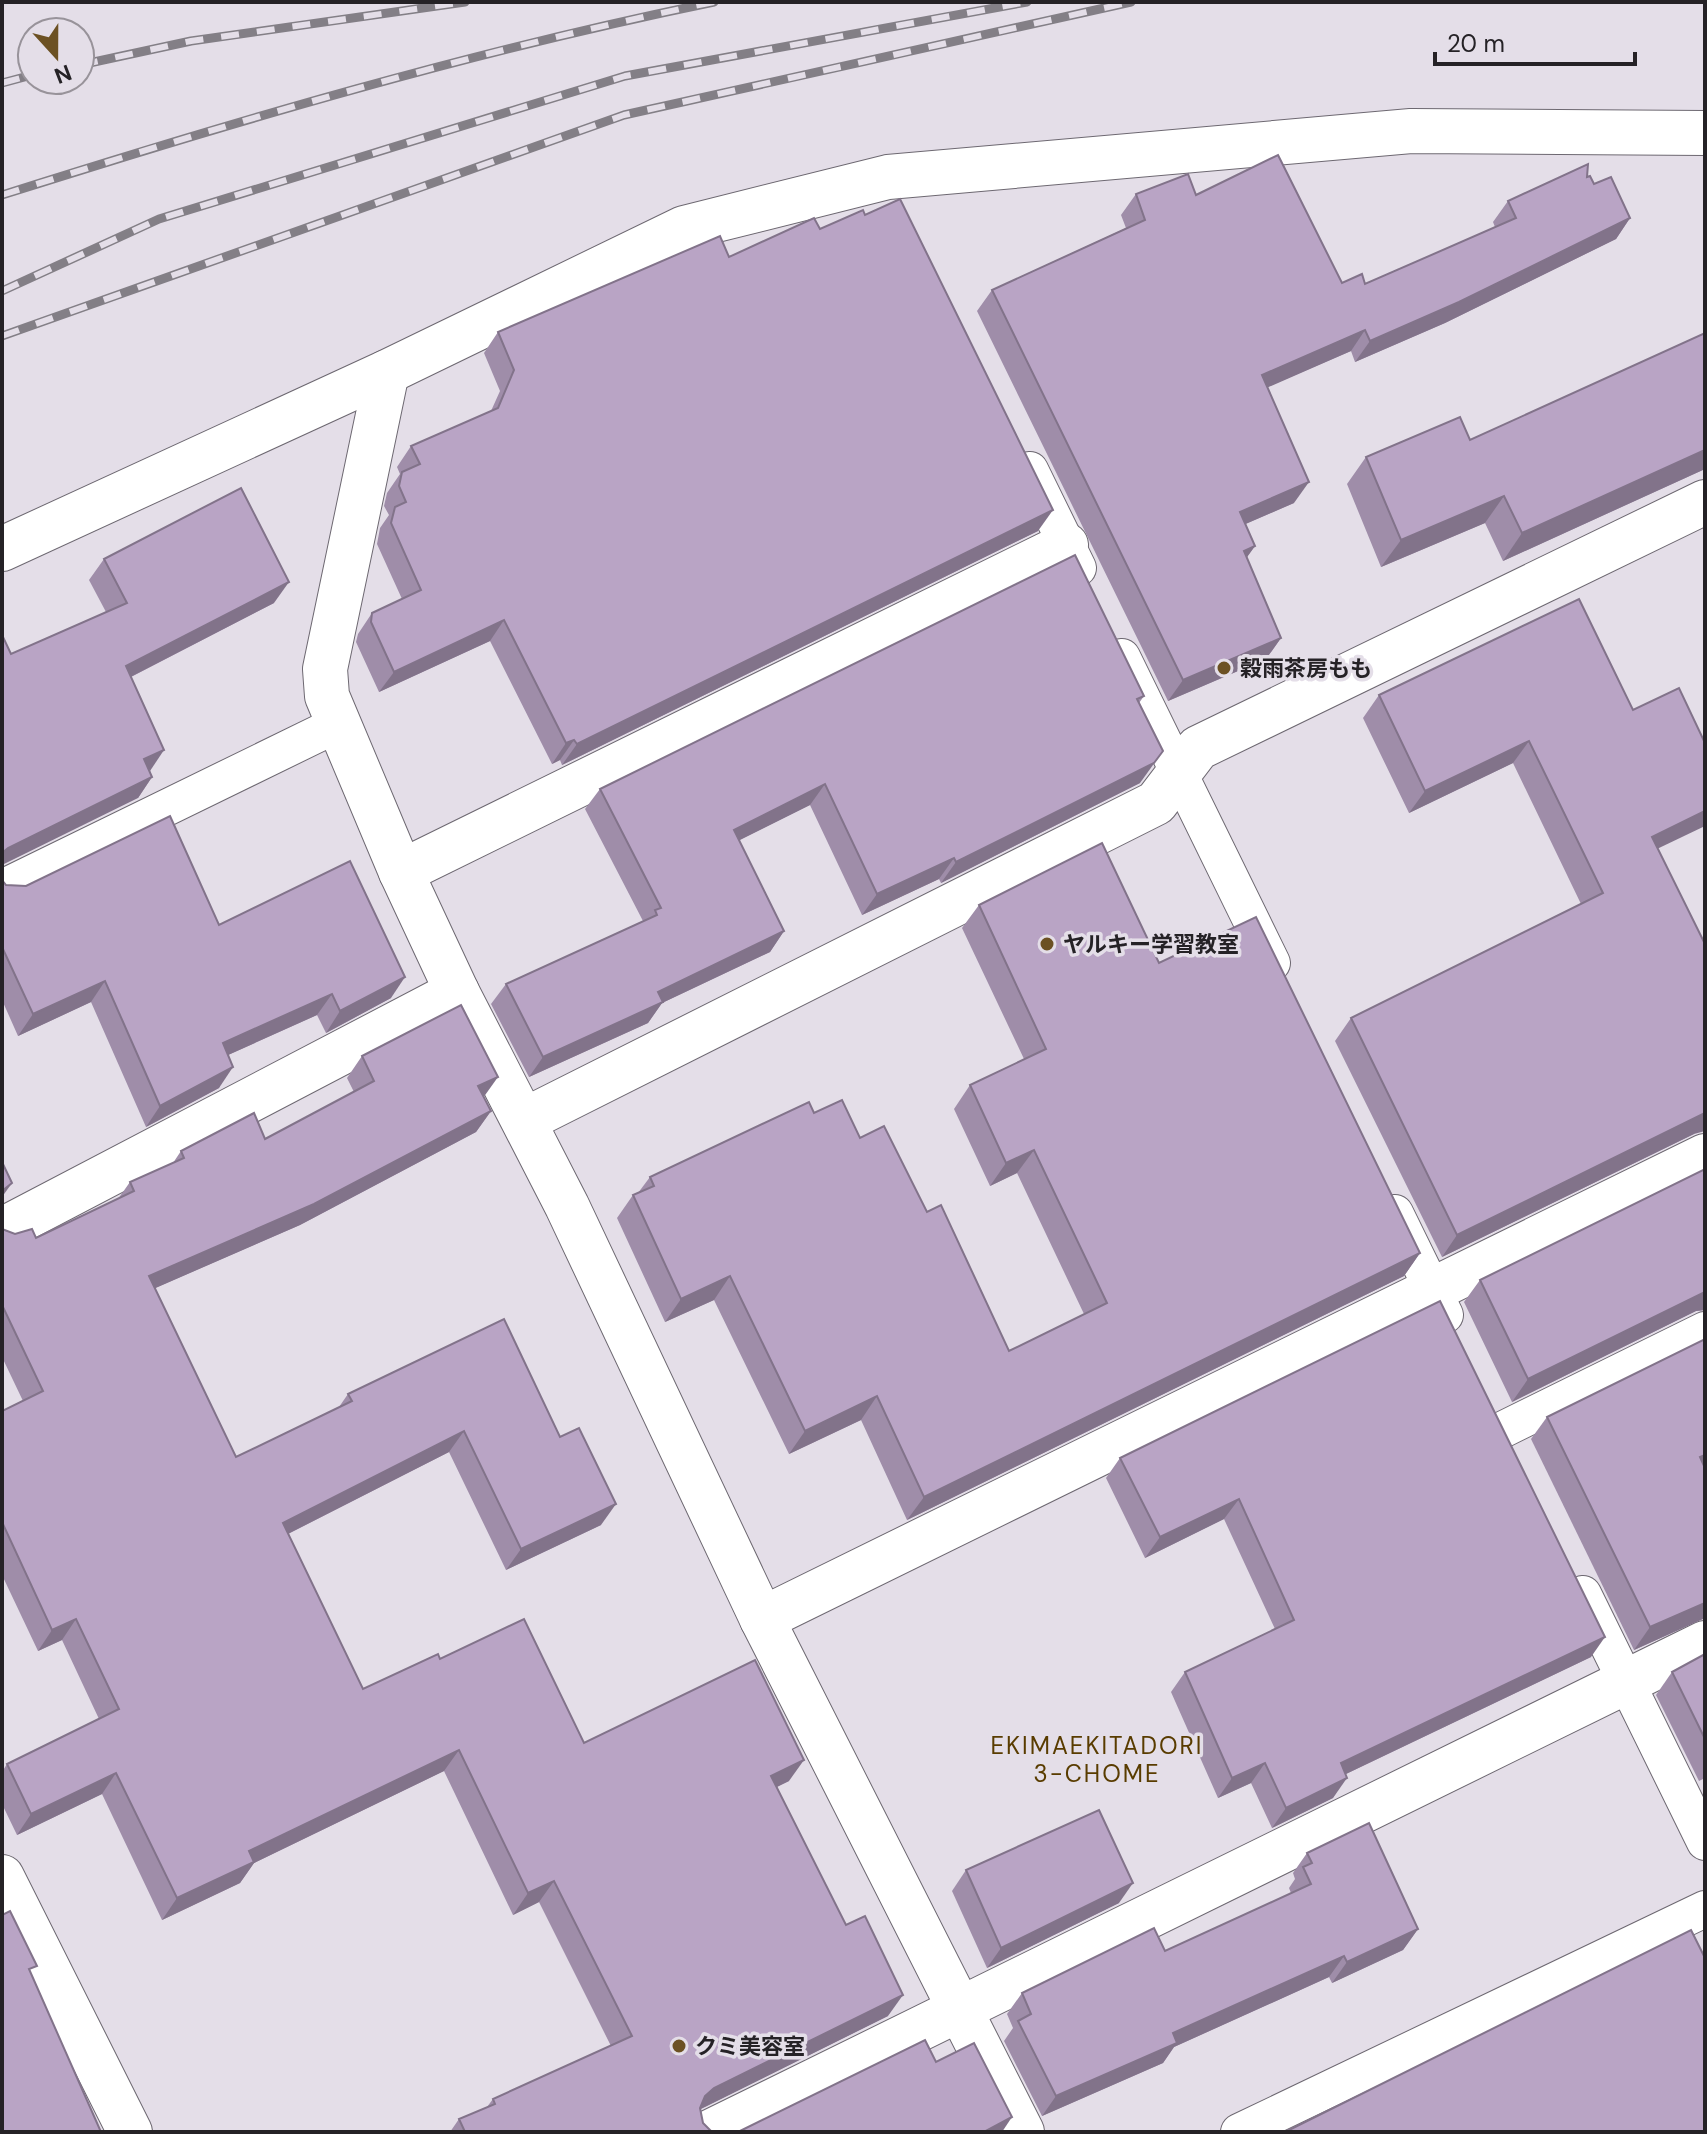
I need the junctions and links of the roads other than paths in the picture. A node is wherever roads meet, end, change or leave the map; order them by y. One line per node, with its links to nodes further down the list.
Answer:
1 (1705, 133): 2 (street)
2 (387, 372): 6 (street); 7 (street)
3 (1018, 446): 5 (lane)
4 (1705, 502): 8 (street)
5 (1066, 545): 8 (lane); 9 (street)
6 (2, 549)
7 (338, 724): 9 (street); 10 (lane)
8 (1179, 774): 11 (lane); 13 (street)
9 (401, 872): 12 (street)
10 (2, 888)
11 (1285, 988)
12 (457, 992): 13 (street); 16 (street)
13 (525, 1120): 22 (street)
14 (1705, 1156): 17 (street)
15 (1383, 1188): 17 (lane)
16 (2, 1230)
17 (1432, 1288): 19 (lane); 22 (street)
18 (1705, 1330): 20 (lane)
19 (1460, 1345)
20 (1502, 1430)
21 (1571, 1570): 24 (lane)
22 (762, 1619): 28 (street)
23 (1705, 1643): 24 (street)
24 (1626, 1682): 25 (lane); 28 (street)
25 (1705, 1842)
26 (2, 1877): 29 (street)
27 (1705, 1909): 32 (lane)
28 (961, 2009): 30 (street); 31 (street)
29 (130, 2132)
30 (710, 2132)
31 (1022, 2132)
32 (1239, 2132)

